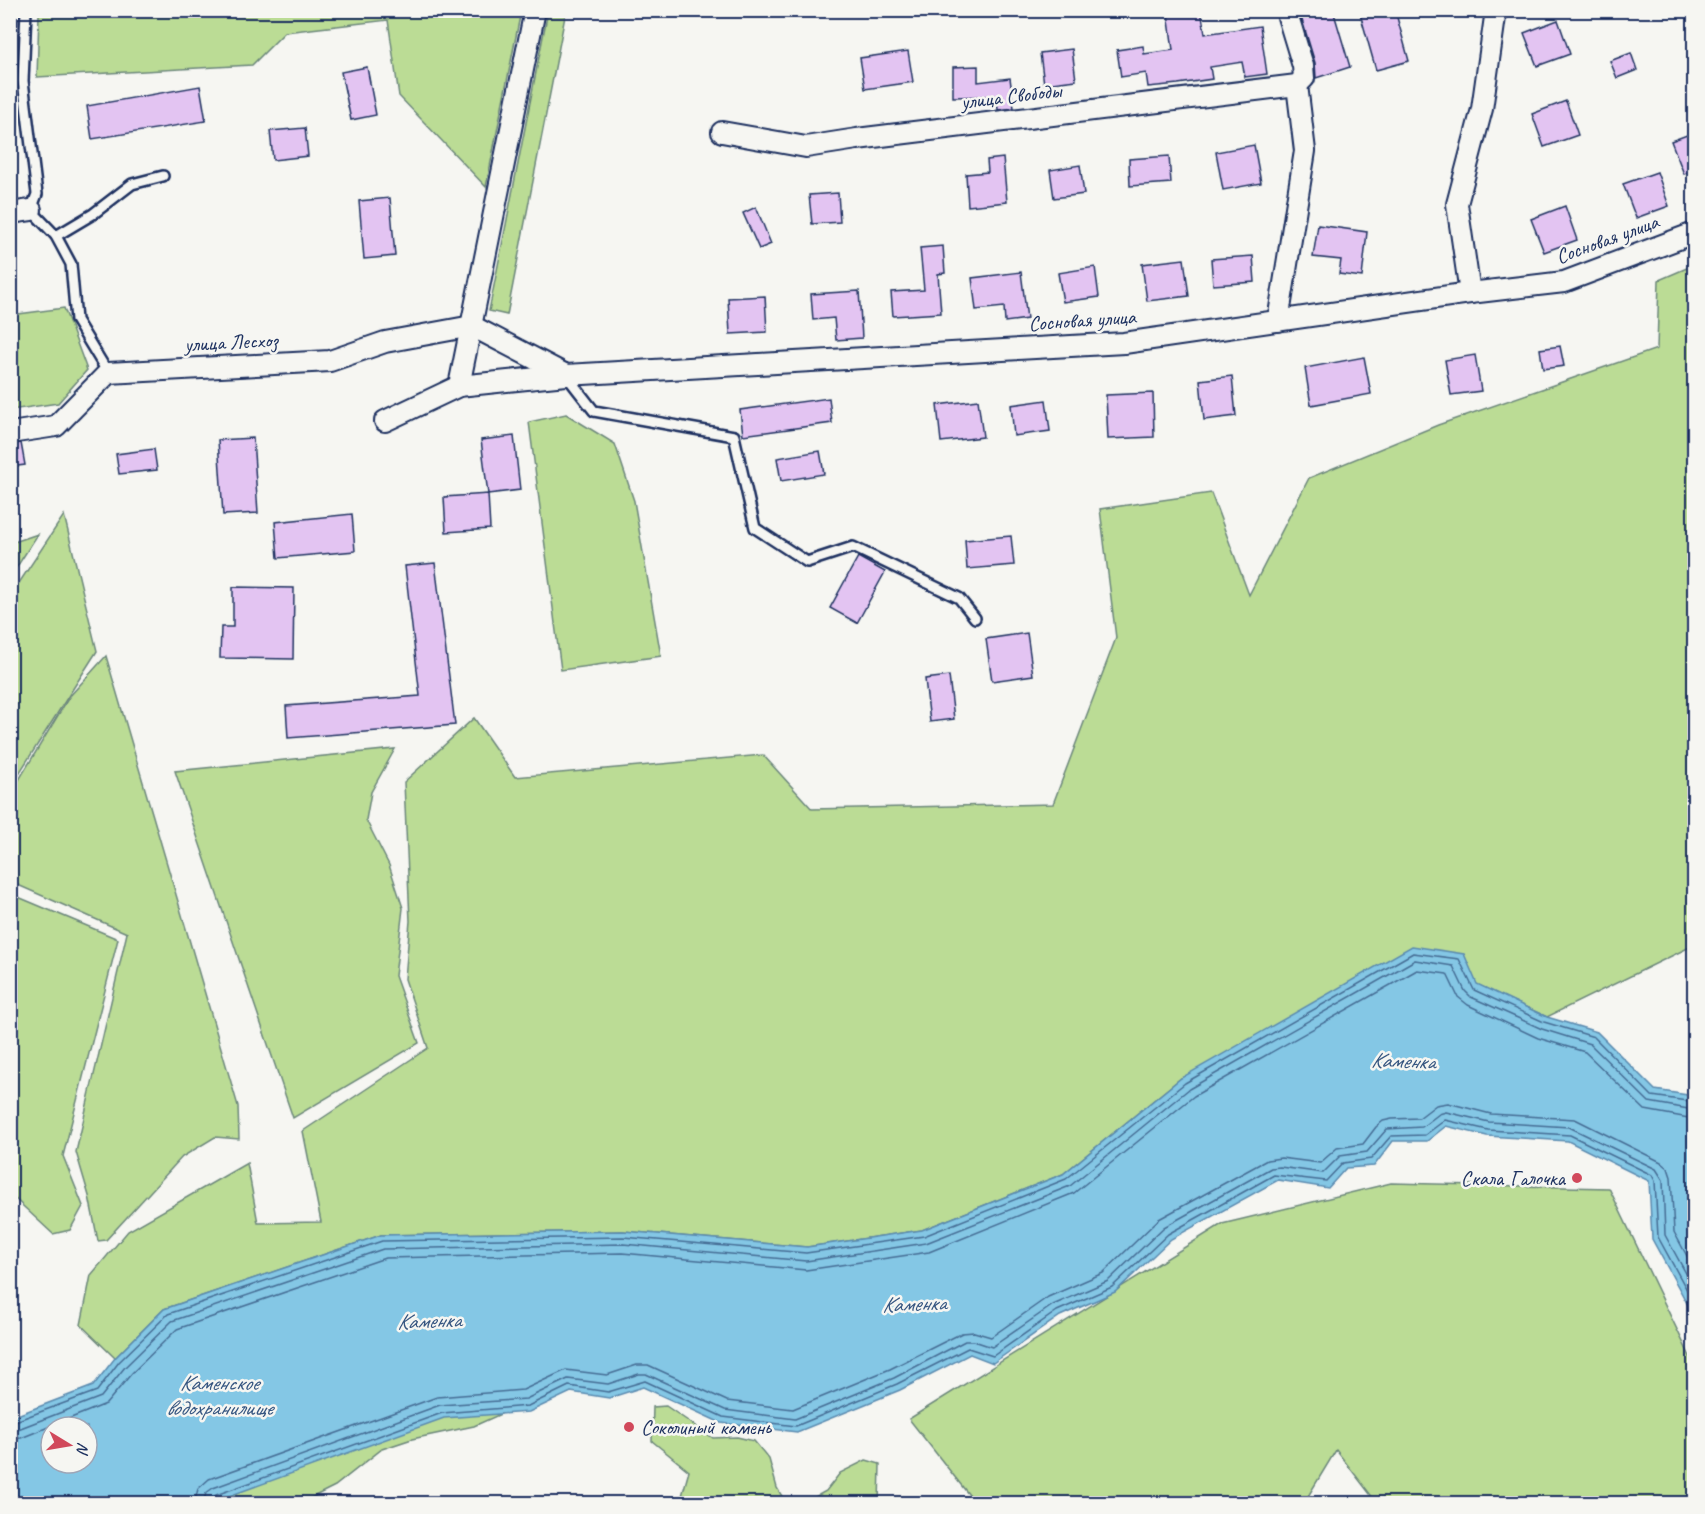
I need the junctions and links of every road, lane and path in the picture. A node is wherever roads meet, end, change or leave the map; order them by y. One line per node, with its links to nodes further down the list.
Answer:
1 (26, 10): 8 (lane)
2 (534, 10): 14 (street)
3 (1286, 10): 5 (street)
4 (1496, 10): 12 (street)
5 (1300, 81): 6 (street, улица Свободы); 13 (street)
6 (722, 132)
7 (163, 176): 11 (lane)
8 (31, 210): 9 (street); 11 (lane)
9 (10, 213)
10 (1695, 232): 12 (street, Сосновая улица)
11 (56, 236): 15 (lane)
12 (1470, 293): 13 (street, Сосновая улица)
13 (1278, 321): 16 (street, Сосновая улица)
14 (472, 326): 15 (street, улица Лесхоз); 16 (street); 17 (street)
15 (108, 373): 19 (street)
16 (566, 375): 17 (street, Сосновая улица); 20 (lane)
17 (459, 386): 18 (street, Сосновая улица)
18 (385, 421)
19 (10, 433)
20 (975, 618)

